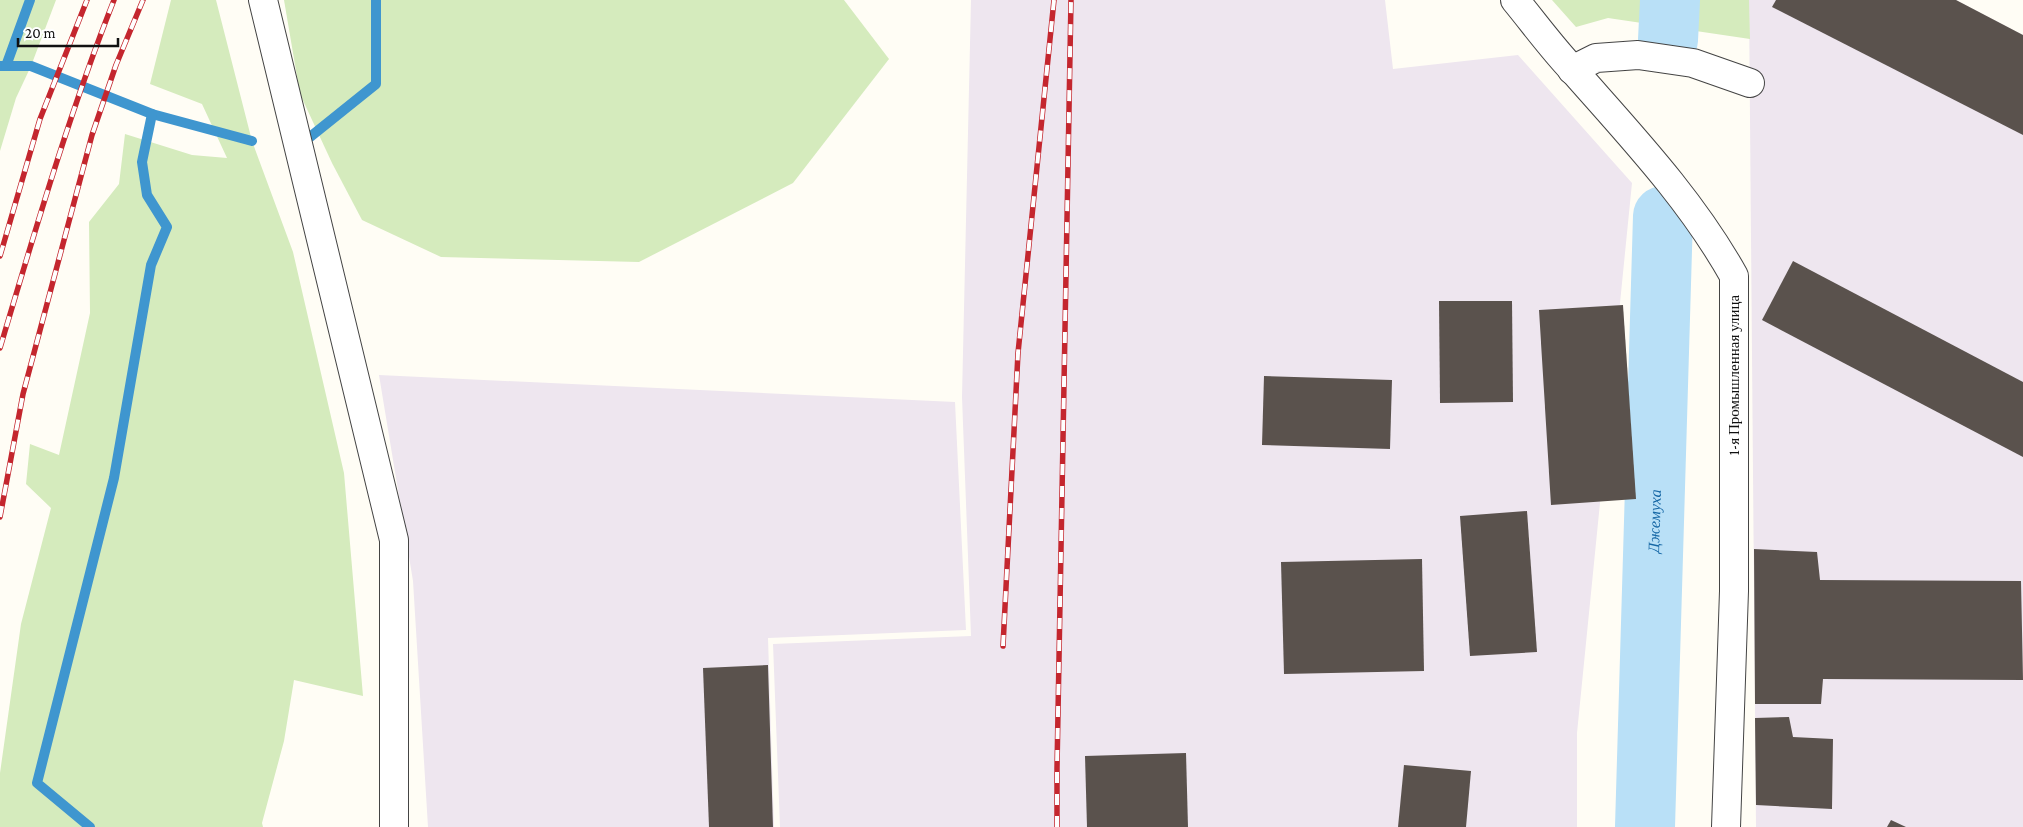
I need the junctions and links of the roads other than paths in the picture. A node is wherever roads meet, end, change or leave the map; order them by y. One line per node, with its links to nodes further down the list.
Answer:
1 (263, 0): 5 (street)
2 (1515, 0): 3 (street, 1-я Промышленная улица)
3 (1572, 70): 4 (street); 6 (street, 1-я Промышленная улица)
4 (1750, 83)
5 (394, 827)
6 (1726, 827)

